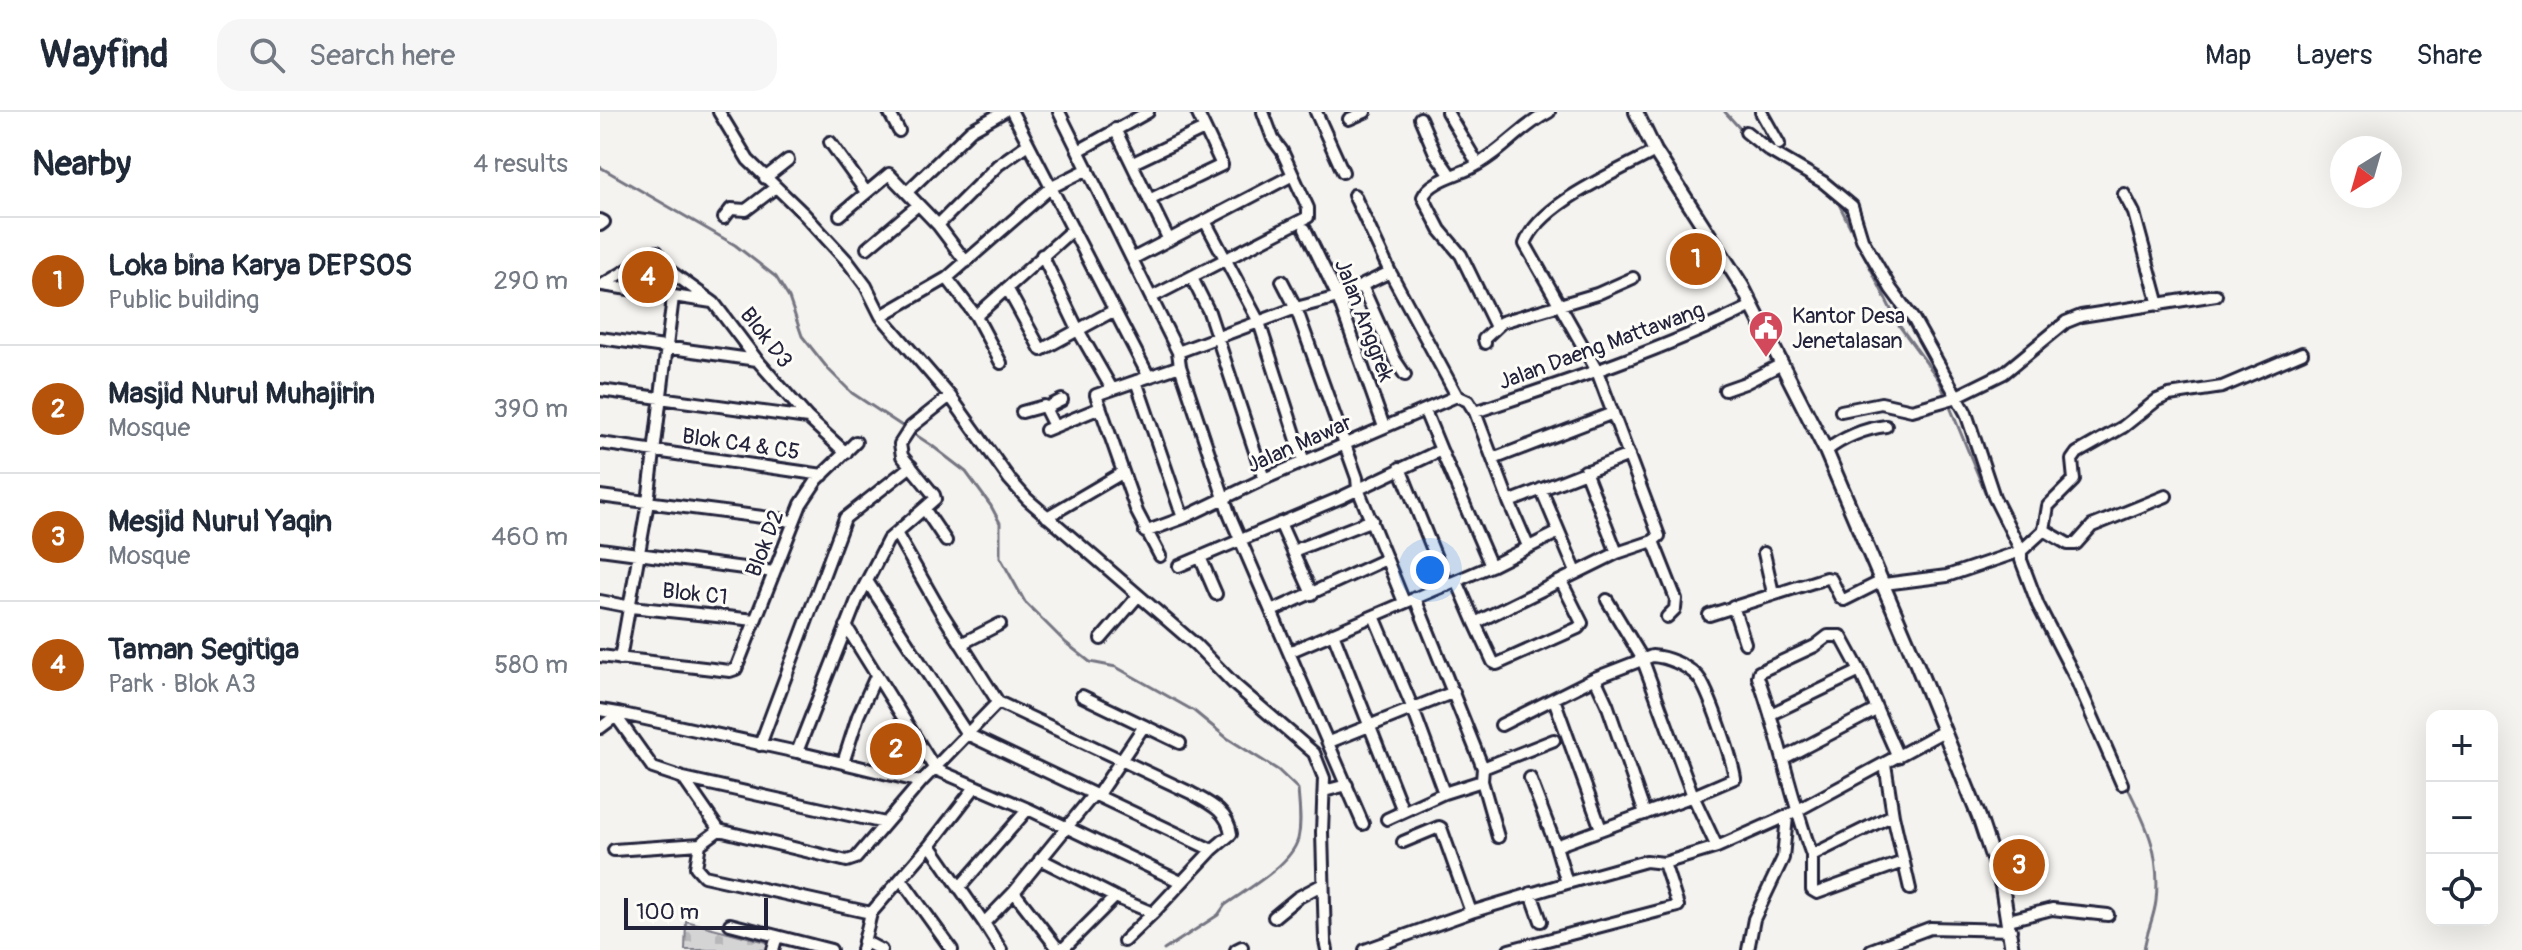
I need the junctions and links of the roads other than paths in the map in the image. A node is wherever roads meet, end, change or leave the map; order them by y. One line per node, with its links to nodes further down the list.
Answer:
1 (719, 112): 33 (street)
2 (889, 112): 19 (street)
3 (1003, 112): 37 (street)
4 (1012, 112): 22 (street)
5 (1059, 112): 24 (street)
6 (1148, 112): 17 (street)
7 (1197, 112): 18 (street)
8 (1263, 112): 31 (street)
9 (1316, 112): 30 (street)
10 (1364, 112): 16 (street)
11 (1447, 112): 28 (street)
12 (1549, 112): 28 (street)
13 (1636, 112): 25 (street)
14 (1761, 112): 23 (street)
15 (1420, 118): 32 (street)
16 (1349, 119)
17 (1115, 129): 24 (street); 27 (street)
18 (1204, 129): 27 (street); 40 (street)
19 (899, 131)
20 (1746, 132): 97 (street)
21 (830, 142): 36 (street)
22 (1028, 144): 35 (street); 45 (street)
23 (1779, 144)
24 (1080, 150): 29 (street)
25 (1655, 151): 67 (street); 69 (street)
26 (788, 160): 33 (street)
27 (1133, 163): 40 (street)
28 (1478, 164): 32 (street)
29 (1088, 169): 35 (street); 51 (street)
30 (1343, 172)
31 (1293, 175): 44 (street); 52 (street)
32 (1451, 176): 75 (street)
33 (765, 178): 34 (street)
34 (776, 187): 43 (street); 72 (street)
35 (1050, 188): 46 (street); 53 (street)
36 (866, 192): 37 (street); 42 (street)
37 (907, 192): 41 (street)
38 (2124, 194): 68 (street)
39 (1354, 195): 54 (street)
40 (1149, 200): 48 (street)
41 (918, 205): 45 (street); 49 (street)
42 (840, 215)
43 (724, 218)
44 (1205, 221): 48 (street); 52 (street)
45 (938, 225): 53 (street)
46 (1073, 229): 50 (street); 71 (street)
47 (1305, 229): 65 (street, Jalan Anggrek)
48 (1169, 240): 51 (street)
49 (867, 248)
50 (1042, 255): 61 (street); 76 (street)
51 (1132, 259): 64 (street)
52 (1226, 260): 56 (street); 74 (street)
53 (966, 262): 55 (street)
54 (1390, 272): 60 (street); 96 (street)
55 (947, 278): 72 (street); 73 (street)
56 (1192, 278): 64 (street); 78 (street)
57 (1633, 278): 67 (street)
58 (1282, 281): 70 (street)
59 (601, 286): 63 (street); 66 (street, Blok D3)
60 (1362, 286): 65 (street); 88 (street)
61 (1007, 288): 73 (street); 76 (street)
62 (2216, 295): 68 (street)
63 (673, 297): 66 (street); 80 (street)
64 (1152, 297): 81 (street)
65 (1338, 297): 70 (street); 108 (street, Jalan Anggrek)
66 (714, 303): 83 (street, Blok D3)
67 (1560, 304): 75 (street); 87 (street)
68 (2159, 305): 97 (street)
69 (1752, 306): 85 (street); 87 (street, Jalan Daeng Mattawang)
70 (1296, 308): 74 (street); 111 (street)
71 (1113, 311): 76 (street); 89 (street)
72 (881, 316): 94 (street)
73 (976, 316): 84 (street)
74 (1259, 322): 78 (street); 118 (street)
75 (1496, 327): 79 (street)
76 (1078, 330): 91 (street)
77 (600, 338): 80 (street)
78 (1217, 338): 81 (street); 124 (street)
79 (1485, 343)
80 (669, 347): 83 (street); 95 (street)
81 (1178, 352): 86 (street)
82 (2302, 353): 138 (street)
83 (757, 360): 106 (street, Blok D3)
84 (1001, 363)
85 (1782, 364): 93 (street); 114 (street)
86 (1180, 366): 89 (street); 129 (street)
87 (1597, 371): 104 (street, Jalan Daeng Mattawang); 105 (street)
88 (1405, 375)
89 (1149, 377): 90 (street)
90 (1136, 381): 91 (street); 134 (street)
91 (1112, 389): 100 (street)
92 (600, 390): 95 (street)
93 (1725, 390)
94 (950, 396): 119 (street); 133 (street)
95 (660, 398): 106 (street); 112 (street)
96 (1463, 398): 101 (street, Jalan Mawar); 104 (street)
97 (1954, 398): 102 (street); 148 (street)
98 (1062, 400): 99 (street)
99 (1046, 408): 100 (street); 103 (street)
100 (1100, 408): 122 (street)
101 (1425, 411): 108 (street, Jalan Mawar); 113 (street)
102 (1841, 411)
103 (1022, 412)
104 (1475, 412): 117 (street)
105 (1613, 413): 116 (street); 117 (street)
106 (808, 418): 115 (street, Blok D3)
107 (1886, 426): 114 (street)
108 (1384, 427): 111 (street, Jalan Mawar)
109 (856, 442): 115 (street, Blok D2)
110 (600, 443): 112 (street, Blok C4 & C5)
111 (1345, 444): 118 (street, Jalan Mawar); 125 (street)
112 (654, 450): 123 (street, Blok C4 & C5); 130 (street)
113 (1441, 450): 120 (street); 156 (street)
114 (1826, 451): 162 (street)
115 (846, 453): 123 (street, Blok D2)
116 (1629, 455): 121 (street); 144 (street)
117 (1493, 459): 131 (street)
118 (1304, 462): 124 (street, Jalan Mawar)
119 (911, 466): 132 (street); 210 (street)
120 (1400, 468): 125 (street); 161 (street)
121 (1585, 471): 126 (street); 149 (street)
122 (1122, 473): 133 (street); 139 (street)
123 (823, 475): 136 (street, Blok D2)
124 (1264, 479): 129 (street, Jalan Mawar)
125 (1358, 489): 135 (street); 137 (street)
126 (1541, 489): 131 (street); 140 (street)
127 (600, 496): 130 (street)
128 (2166, 496): 138 (street)
129 (1224, 498): 134 (street, Jalan Mawar); 142 (street)
130 (648, 502): 136 (street); 151 (street)
131 (1509, 502): 145 (street)
132 (925, 510): 141 (street); 143 (street)
133 (1047, 517): 166 (street)
134 (1183, 518): 139 (street, Jalan Mawar)
135 (1372, 520): 147 (street); 154 (street)
136 (793, 521): 157 (street, Blok D2)
137 (1280, 523): 142 (street); 147 (street)
138 (2044, 530): 148 (street)
139 (1145, 532): 152 (street)
140 (1559, 532): 145 (street); 158 (street)
141 (896, 533): 159 (street); 184 (street)
142 (1241, 540): 153 (street); 173 (street)
143 (946, 541)
144 (1653, 541): 149 (street); 176 (street)
145 (1528, 546): 156 (street)
146 (600, 549): 151 (street)
147 (1293, 551): 165 (street)
148 (2021, 551): 162 (street); 223 (street)
149 (1617, 553): 158 (street)
150 (1764, 553): 163 (street)
151 (640, 554): 157 (street); 172 (street)
152 (1160, 556)
153 (1200, 557): 155 (street); 164 (street)
154 (1386, 559): 165 (street); 170 (street)
155 (1179, 566)
156 (1491, 566): 161 (street)
157 (774, 572): 177 (street, Blok D2)
158 (1576, 572): 160 (street)
159 (867, 581): 180 (street); 206 (street)
160 (1561, 581): 178 (street); 178 (street)
161 (1452, 583): 167 (street); 178 (street)
162 (1883, 583): 163 (street); 205 (street)
163 (1773, 593): 171 (street)
164 (1216, 594)
165 (1312, 594): 173 (street)
166 (1138, 596): 182 (street); 226 (street)
167 (1415, 598): 170 (street); 192 (street)
168 (1607, 600): 187 (street)
169 (600, 601): 172 (street, Blok C1)
170 (1404, 602): 175 (street)
171 (1733, 606): 174 (street); 183 (street)
172 (631, 607): 177 (street, Blok C1); 188 (street)
173 (1272, 611): 185 (street)
174 (1709, 615)
175 (1374, 616): 181 (street); 196 (street)
176 (1667, 617)
177 (755, 620): 188 (street, Blok D2)
178 (1475, 623)
179 (1000, 624): 184 (street)
180 (846, 626): 190 (street); 211 (street)
181 (1333, 633): 185 (street); 201 (street)
182 (1101, 639)
183 (1745, 643)
184 (961, 644): 195 (street)
185 (1289, 652): 208 (street)
186 (600, 656): 188 (street)
187 (1642, 658): 191 (street); 229 (street); 229 (street)
188 (620, 659)
189 (1860, 671): 198 (street); 199 (street); 199 (street)
190 (876, 676): 215 (street); 218 (street)
191 (1595, 678): 194 (street); 233 (street)
192 (1454, 692): 196 (street); 217 (street)
193 (1082, 696): 203 (street)
194 (1554, 699): 202 (street); 239 (street)
195 (998, 702): 206 (street); 214 (street)
196 (1413, 709): 201 (street); 227 (street)
197 (600, 710): 200 (street)
198 (1876, 710): 212 (street); 213 (street)
199 (1771, 714): 213 (street)
200 (617, 715): 204 (street); 210 (street); 219 (street)
201 (1371, 725): 208 (street); 231 (street)
202 (1501, 725)
203 (1144, 726): 209 (street); 214 (street)
204 (600, 728)
205 (1944, 731): 212 (street); 270 (street)
206 (967, 734): 218 (street); 228 (street)
207 (1554, 740): 217 (street)
208 (1329, 742): 224 (street)
209 (1180, 743)
210 (760, 745): 211 (street)
211 (797, 752): 215 (street)
212 (1898, 757): 216 (street)
213 (1784, 758): 232 (street)
214 (1120, 761): 228 (street); 248 (street)
215 (843, 763): 222 (street)
216 (1885, 764): 232 (street); 234 (street)
217 (1483, 768): 221 (street)
218 (935, 769): 222 (street); 225 (street)
219 (683, 778): 236 (street); 240 (street)
220 (1530, 778): 245 (street)
221 (1482, 781): 227 (street); 241 (street)
222 (921, 782): 236 (street)
223 (2122, 784)
224 (1347, 785): 226 (street); 237 (street)
225 (975, 787): 230 (street); 244 (street)
226 (1324, 791): 256 (street)
227 (1444, 793): 231 (street)
228 (1096, 795): 238 (street); 248 (street)
229 (1693, 796): 233 (street); 246 (street)
230 (1028, 809): 238 (street); 257 (street)
231 (1403, 811): 235 (street)
232 (1791, 813): 246 (street); 249 (street); 284 (street)
233 (1645, 814): 239 (street)
234 (1893, 815): 249 (street); 251 (street)
235 (1387, 819)
236 (885, 823): 240 (street)
237 (1363, 824)
238 (1067, 828): 250 (street); 254 (street)
239 (1601, 829): 245 (street)
240 (719, 830): 243 (street)
241 (1498, 837)
242 (1403, 842): 262 (street)
243 (700, 844): 247 (street); 263 (street)
244 (930, 845): 253 (street); 257 (street)
245 (1556, 846): 255 (street)
246 (1717, 847): 252 (street)
247 (614, 850)
248 (1212, 850): 254 (street)
249 (1812, 855): 251 (street)
250 (1040, 859): 259 (street); 261 (street)
251 (1903, 862): 258 (street)
252 (1664, 863): 255 (street); 274 (street)
253 (901, 879): 263 (street); 279 (street)
254 (1181, 882): 264 (street)
255 (1567, 883): 260 (street)
256 (1323, 884): 266 (street); 281 (street)
257 (959, 888): 268 (street)
258 (1910, 889)
259 (1014, 892): 261 (street); 268 (street)
260 (1531, 893): 262 (street); 267 (street)
261 (1115, 897): 264 (street)
262 (1471, 912): 282 (street)
263 (871, 913): 273 (street)
264 (1153, 913): 272 (street)
265 (2108, 915): 270 (street)
266 (1274, 917)
267 (1541, 921)
268 (984, 923): 280 (street)
269 (730, 924): 271 (street)
270 (2010, 925): 285 (street); 286 (street)
271 (777, 936): 275 (street); 276 (street)
272 (1124, 941)
273 (863, 945): 278 (street)
274 (1547, 946): 283 (street)
275 (818, 948): 277 (street)
276 (773, 950)
277 (831, 950)
278 (881, 950)
279 (952, 950)
280 (1001, 950)
281 (1327, 950)
282 (1365, 950)
283 (1509, 950)
284 (1748, 950)
285 (1871, 950)
286 (2012, 950)

